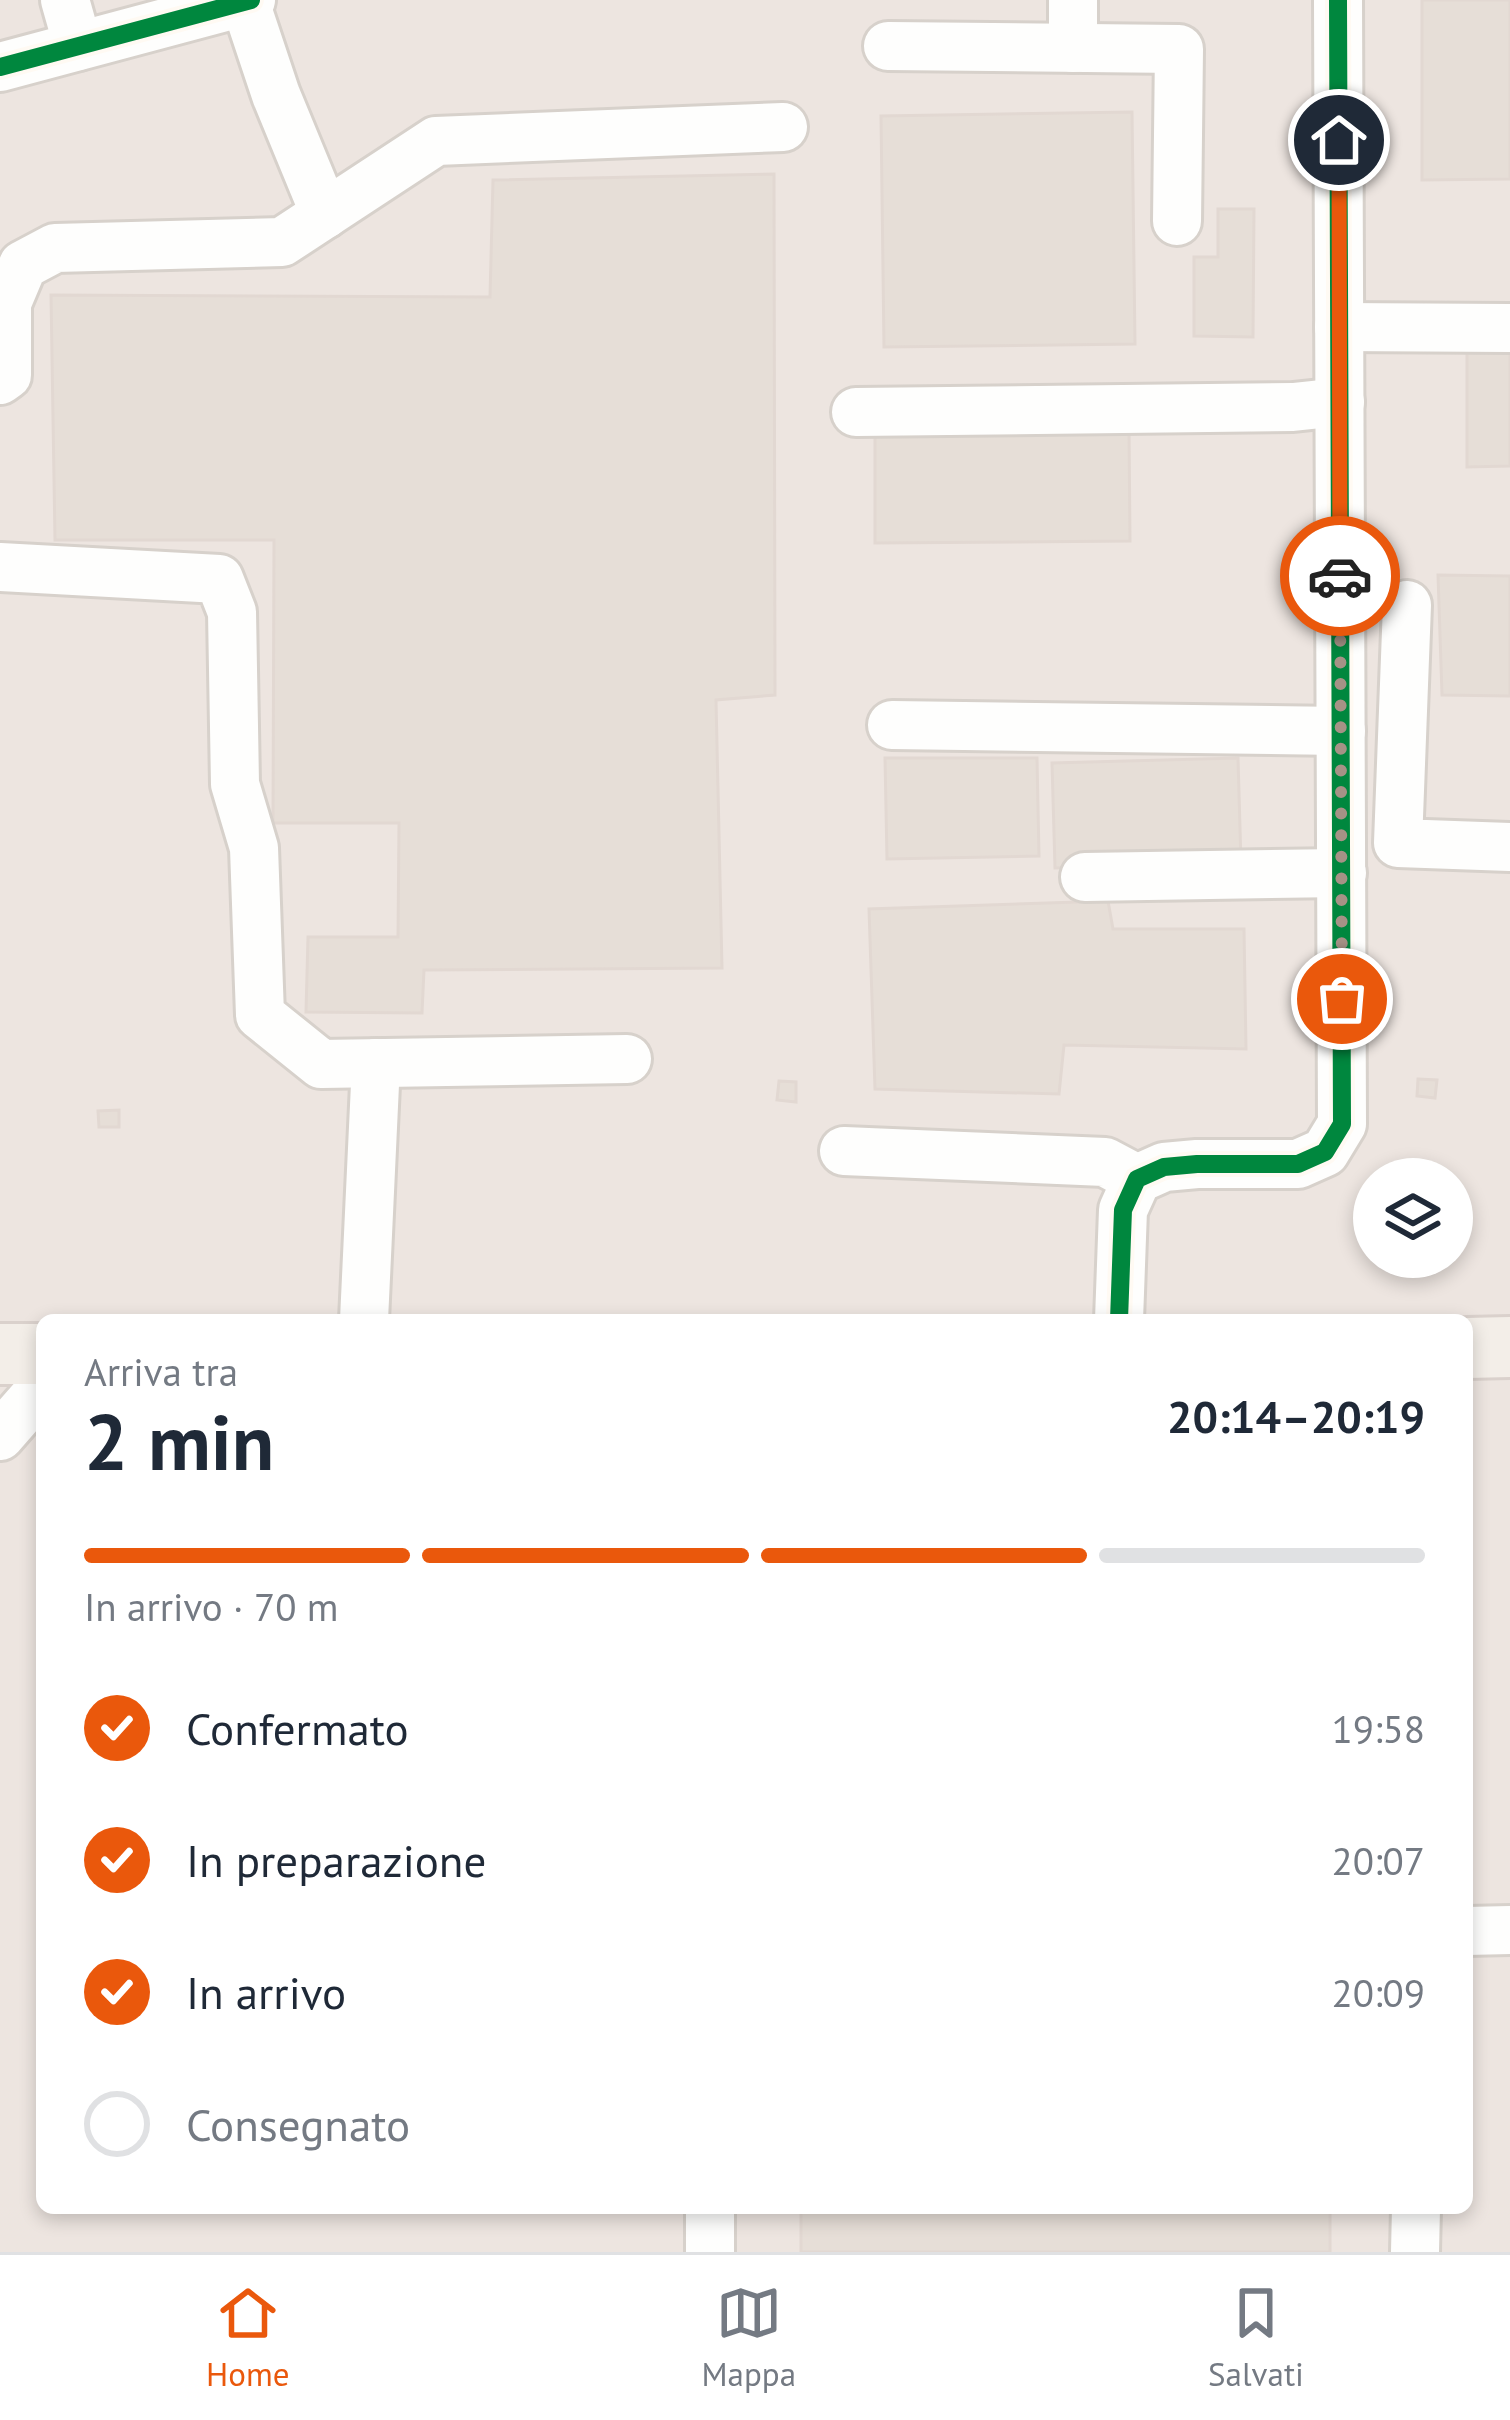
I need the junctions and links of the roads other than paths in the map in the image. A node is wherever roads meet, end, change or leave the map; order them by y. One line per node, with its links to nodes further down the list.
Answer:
1 (65, 0): 5 (street)
2 (1073, 0): 7 (street)
3 (1338, 0): 12 (street)
4 (248, 1): 5 (street); 10 (street)
5 (78, 46): 8 (street)
6 (888, 46): 7 (street)
7 (1073, 48): 11 (street)
8 (0, 68)
9 (783, 127): 10 (street)
10 (325, 214): 14 (street)
11 (1177, 221)
12 (1339, 327): 13 (street); 15 (street)
13 (1510, 328)
14 (0, 380)
15 (1340, 402): 16 (street); 20 (street)
16 (856, 412)
17 (0, 567): 25 (street)
18 (1407, 604): 21 (street)
19 (892, 725): 20 (street)
20 (1341, 730): 22 (street)
21 (1510, 847)
22 (1342, 873): 23 (street); 27 (street)
23 (1085, 877)
24 (627, 1059): 25 (street)
25 (376, 1063): 28 (street)
26 (844, 1151): 27 (street)
27 (1137, 1179): 29 (street)
28 (364, 1314)
29 (1119, 1314)
30 (1510, 1347): 31 (main road)
31 (1473, 1348)
32 (0, 1354): 33 (main road)
33 (36, 1354)
34 (36, 1395): 35 (street)
35 (0, 1436)
36 (1510, 1930): 37 (street)
37 (1473, 1931)
38 (710, 2214): 40 (street)
39 (1417, 2214): 41 (street)
40 (710, 2252)
41 (1415, 2252)

